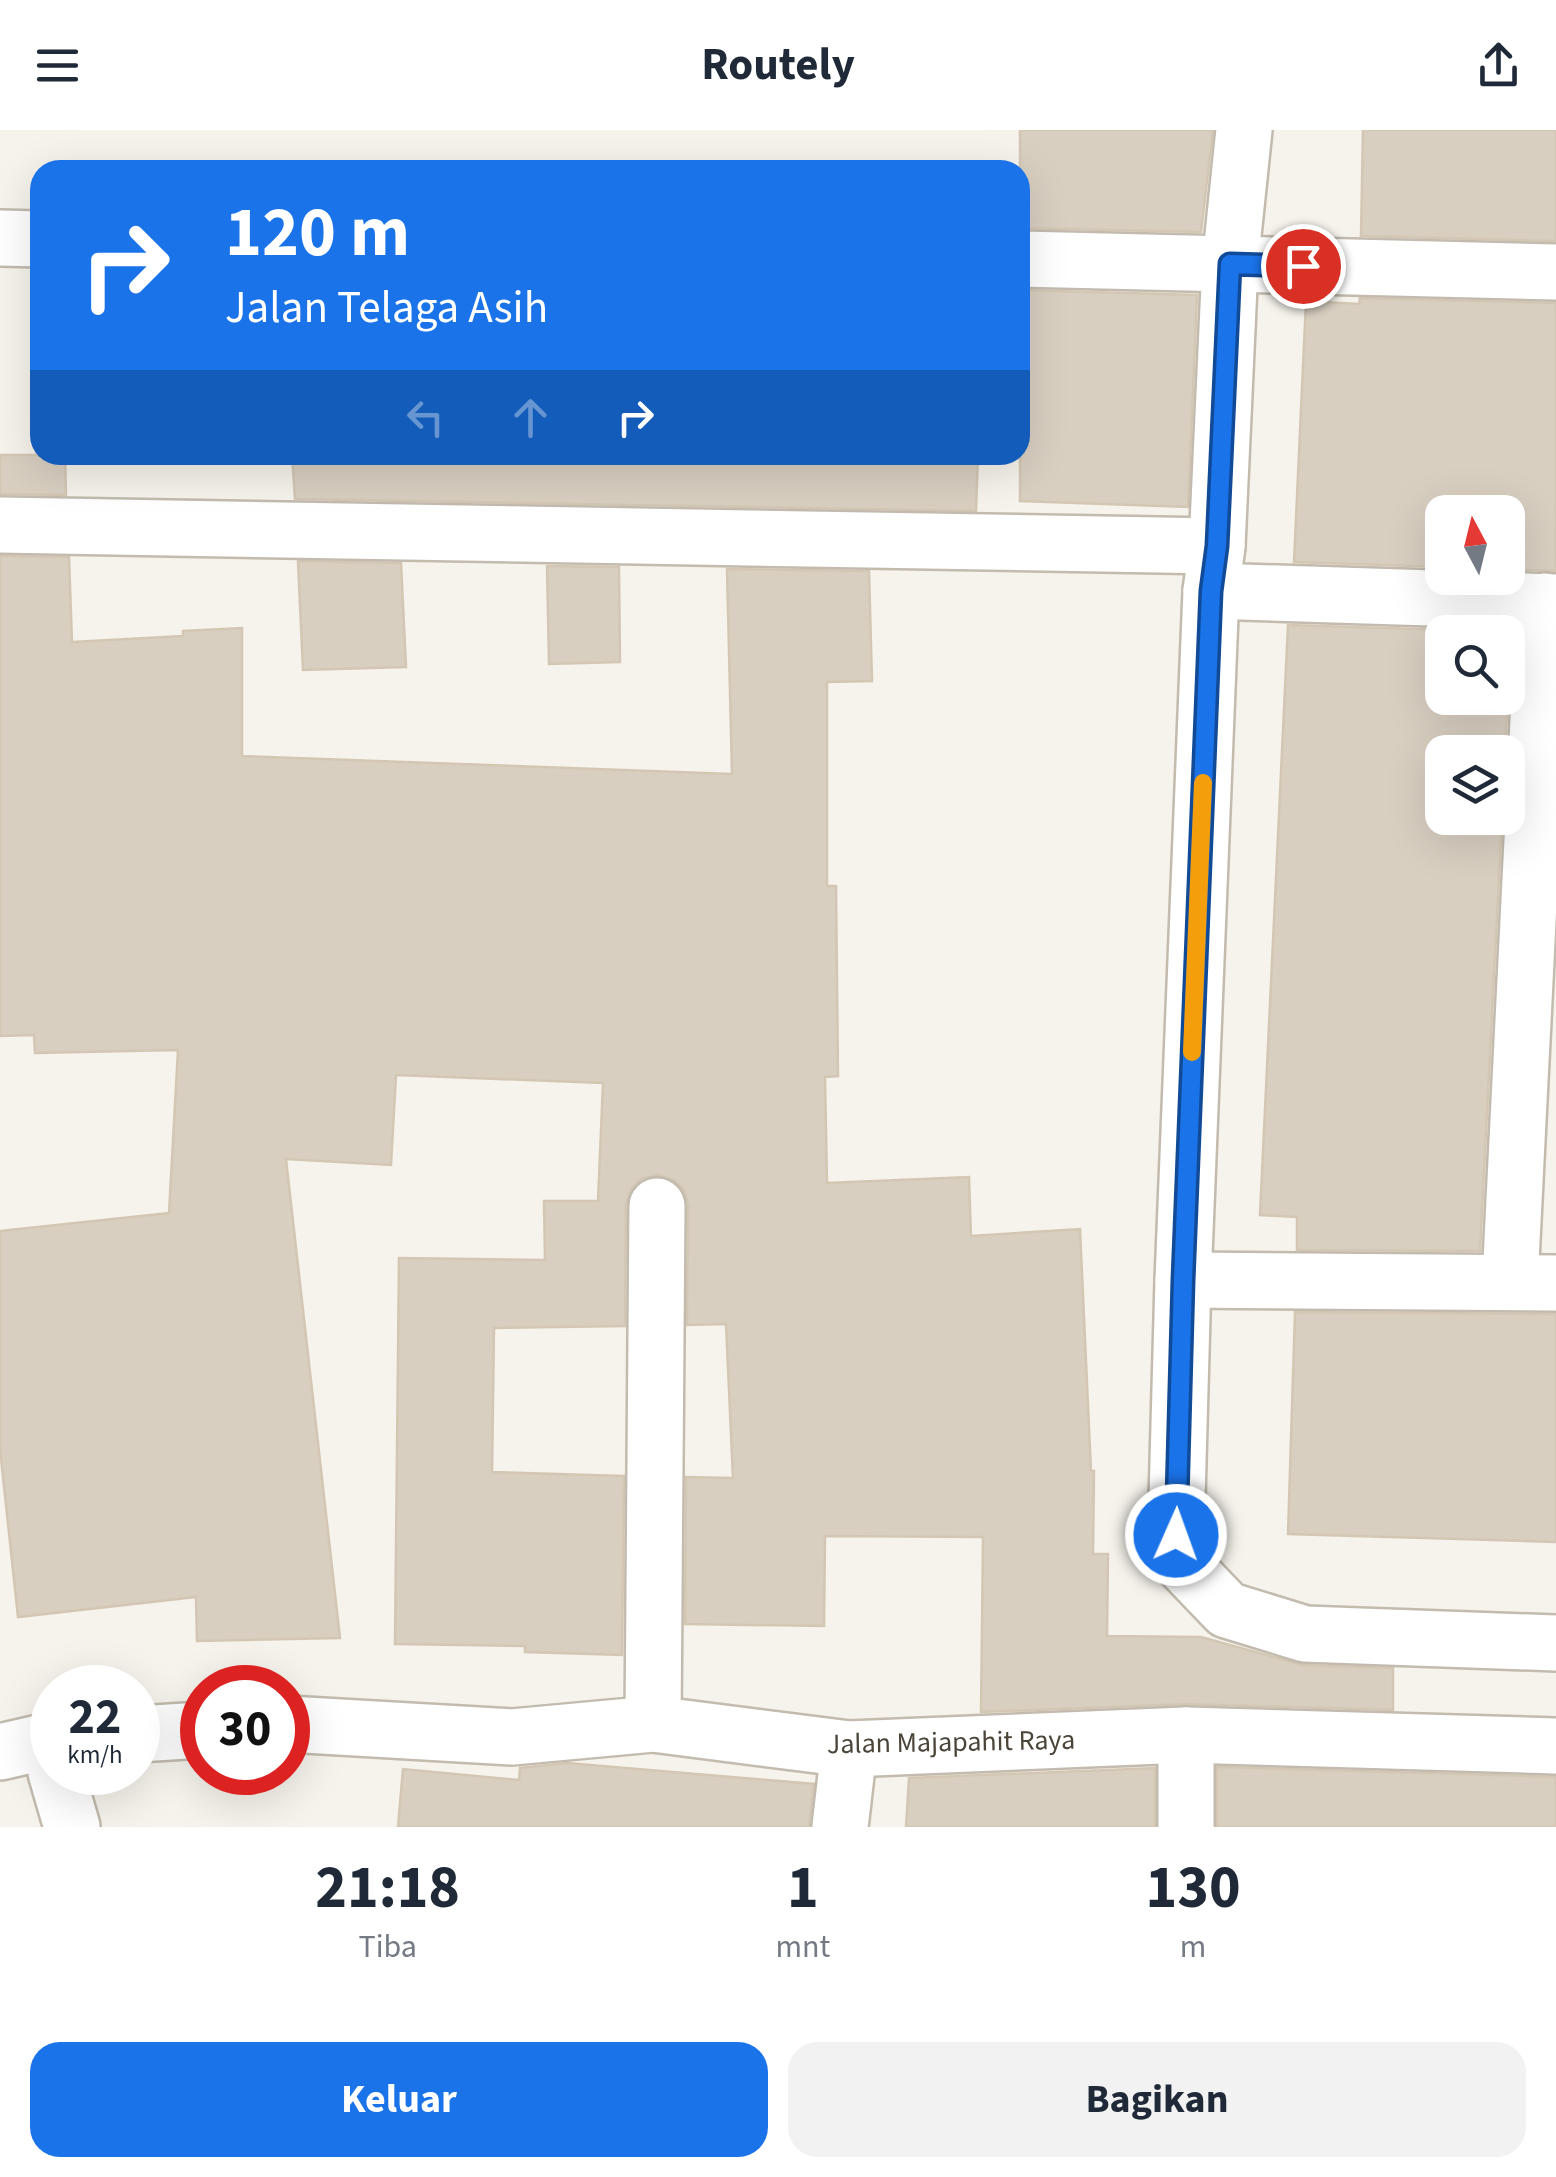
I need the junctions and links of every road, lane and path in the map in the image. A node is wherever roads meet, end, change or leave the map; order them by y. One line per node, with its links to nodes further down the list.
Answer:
1 (1244, 130): 5 (street)
2 (0, 238): 3 (street)
3 (30, 239)
4 (1030, 260): 5 (street)
5 (1230, 264): 6 (street); 8 (street)
6 (1556, 272)
7 (0, 525): 8 (street)
8 (1214, 568): 9 (street); 11 (street)
9 (1550, 601): 12 (street)
10 (657, 1206): 14 (street)
11 (1183, 1280): 12 (street); 13 (street)
12 (1533, 1282)
13 (1556, 1643)
14 (653, 1724): 15 (street, Jalan Majapahit Raya); 18 (street, Jalan Majapahit Raya)
15 (310, 1725)
16 (1186, 1735): 17 (street, Jalan Majapahit Raya); 18 (street, Jalan Majapahit Raya); 22 (street)
17 (1556, 1746)
18 (849, 1749): 21 (street)
19 (59, 1795): 20 (street)
20 (72, 1827)
21 (840, 1827)
22 (1186, 1827)

